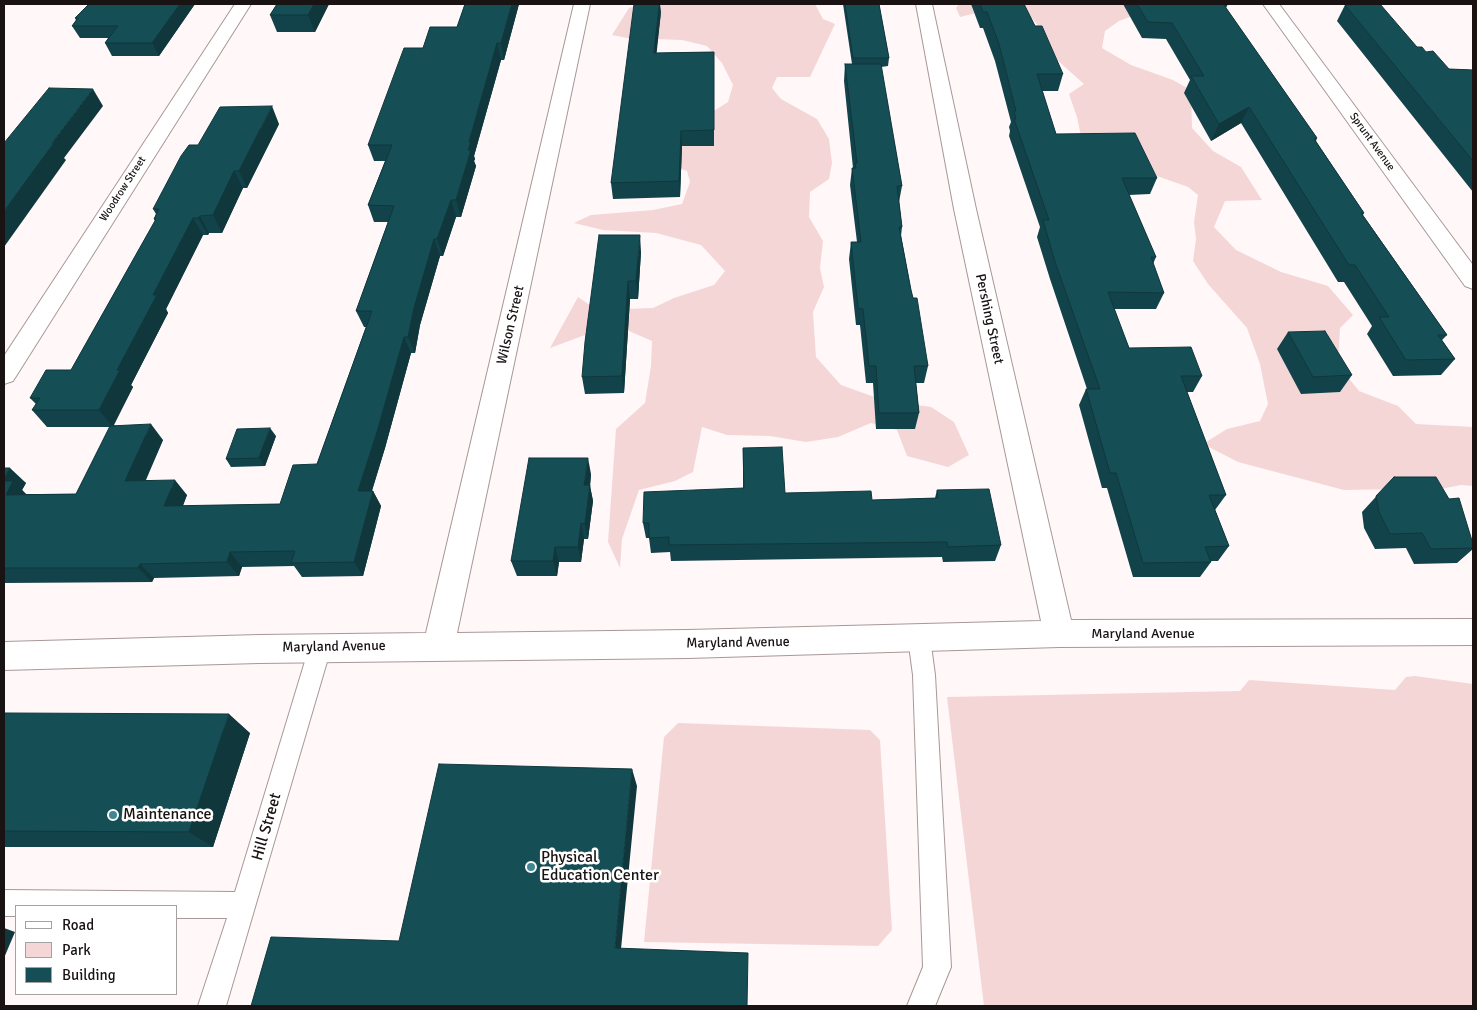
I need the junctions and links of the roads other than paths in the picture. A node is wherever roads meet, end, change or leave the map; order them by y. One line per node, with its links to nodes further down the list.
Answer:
1 (243, 4): 6 (street, Woodrow Street)
2 (582, 4): 10 (street, Wilson Street)
3 (924, 4): 8 (street, Pershing Street)
4 (1272, 4): 5 (street, Sprunt Avenue)
5 (1473, 281)
6 (4, 375)
7 (1473, 632): 8 (street, Maryland Avenue)
8 (1059, 634): 9 (street, Maryland Avenue)
9 (919, 638): 10 (street, Maryland Avenue); 16 (lane)
10 (439, 645): 11 (street, Maryland Avenue)
11 (320, 648): 12 (street, Maryland Avenue); 14 (lane, Hill Street)
12 (4, 656)
13 (4, 903): 14 (lane)
14 (244, 905): 15 (lane, Hill Street)
15 (212, 1006)
16 (921, 1006)

